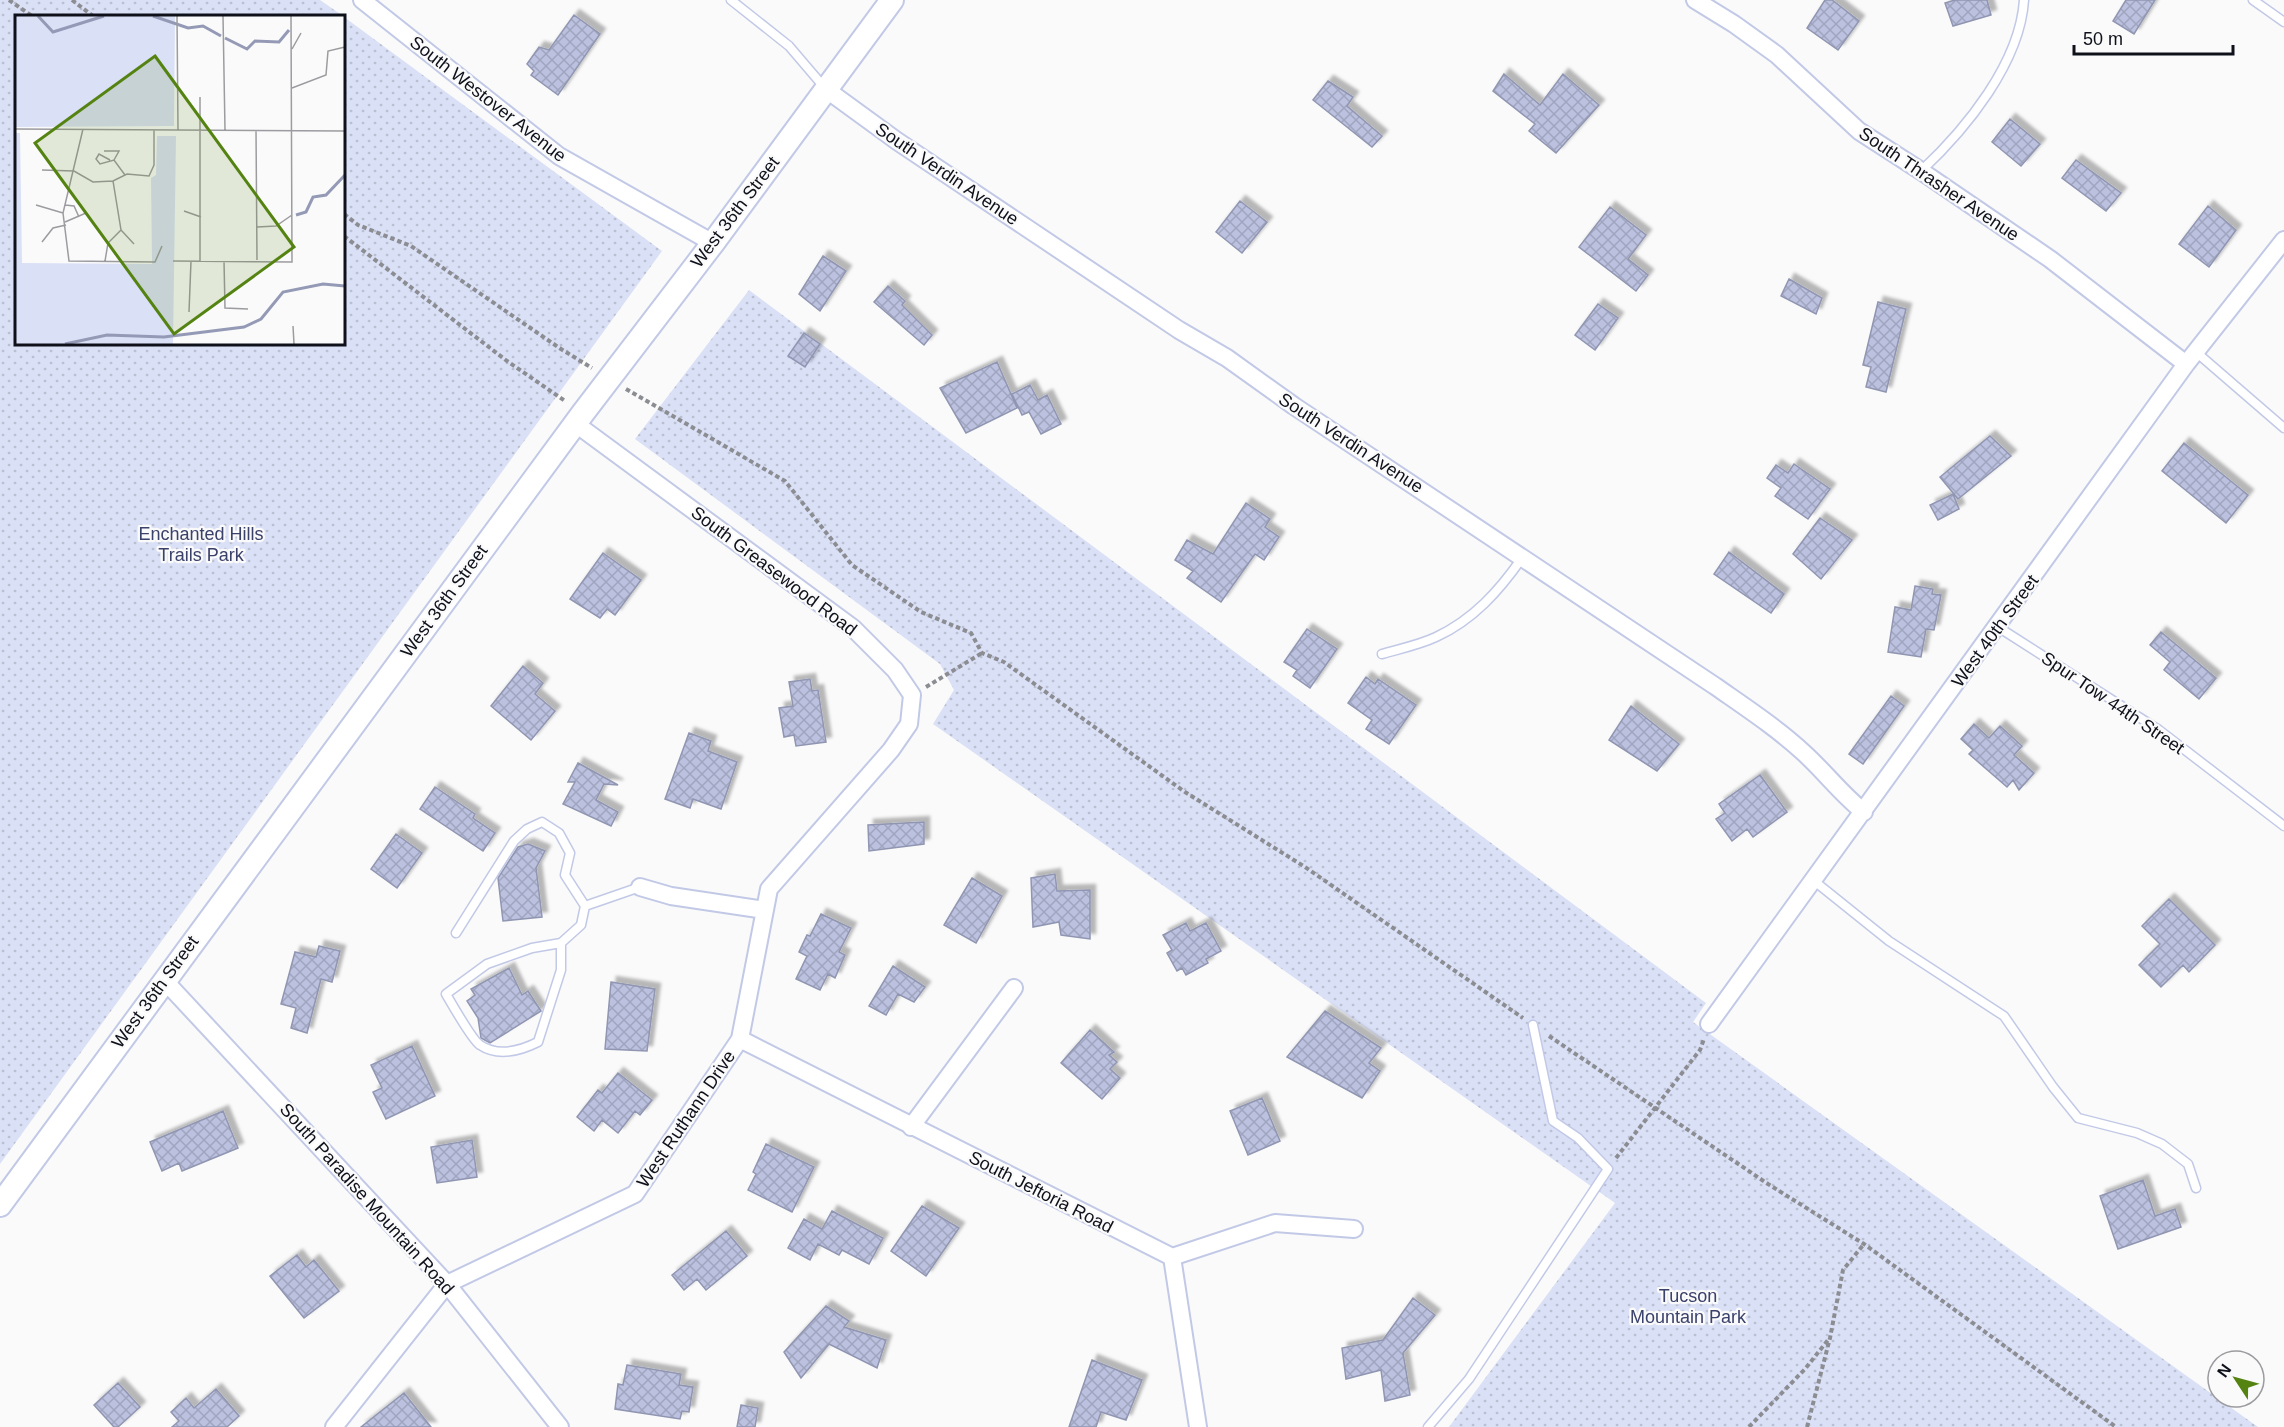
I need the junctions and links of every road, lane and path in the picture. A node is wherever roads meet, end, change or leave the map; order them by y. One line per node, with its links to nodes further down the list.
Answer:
1 (9, 0): 9 (path)
2 (72, 0): 10 (path)
3 (362, 0): 17 (street, South Westover Avenue)
4 (731, 0): 12 (lane)
5 (892, 0): 12 (street, West 36th Street)
6 (1695, 0): 13 (street, South Thrasher Avenue)
7 (2024, 0): 13 (lane)
8 (2253, 0): 11 (lane)
9 (31, 15)
10 (92, 15)
11 (2284, 22)
12 (826, 90): 17 (street, West 36th Street); 22 (street, South Verdin Avenue)
13 (1921, 171): 18 (street, South Thrasher Avenue)
14 (345, 215): 19 (path)
15 (345, 238): 20 (path)
16 (2284, 240): 18 (street, West 40th Street)
17 (713, 243): 19 (street, West 36th Street)
18 (2191, 358): 21 (lane); 23 (street, West 40th Street)
19 (609, 379): 20 (street, West 36th Street); 24 (path)
20 (579, 419): 26 (street, South Greasewood Road); 35 (street, West 36th Street)
21 (2284, 428)
22 (1522, 558): 25 (lane); 27 (street, South Verdin Avenue)
23 (1998, 627): 27 (street, West 40th Street); 28 (lane, Spur Tow 44th Street)
24 (982, 653): 26 (path); 38 (path)
25 (1382, 654)
26 (912, 695): 32 (street, West Ruthann Drive)
27 (1864, 812): 29 (street, West 40th Street)
28 (2284, 826)
29 (1813, 880): 37 (street, West 40th Street); 43 (lane)
30 (640, 887): 31 (lane); 32 (street)
31 (585, 906): 33 (lane); 34 (lane)
32 (765, 910): 39 (street, West Ruthann Drive)
33 (456, 933)
34 (561, 942): 34 (lane)
35 (164, 980): 44 (street, West 36th Street); 48 (street, South Paradise Mountain Road)
36 (1014, 988): 41 (street)
37 (1709, 1024): 40 (path)
38 (1533, 1025): 40 (path); 42 (lane)
39 (740, 1039): 41 (street, South Jeftoria Road); 48 (street, West Ruthann Drive)
40 (1654, 1108): 42 (path); 46 (path)
41 (911, 1127): 47 (street, South Jeftoria Road)
42 (1608, 1169): 53 (lane)
43 (2196, 1188)
44 (0, 1205)
45 (1354, 1229): 47 (street)
46 (1864, 1244): 49 (path); 56 (path)
47 (1172, 1257): 52 (street)
48 (447, 1284): 50 (street); 51 (street, South Paradise Mountain Road)
49 (1830, 1338): 54 (path); 55 (path)
50 (334, 1427)
51 (560, 1427)
52 (1198, 1427)
53 (1428, 1427)
54 (1749, 1427)
55 (1807, 1427)
56 (2116, 1427)

